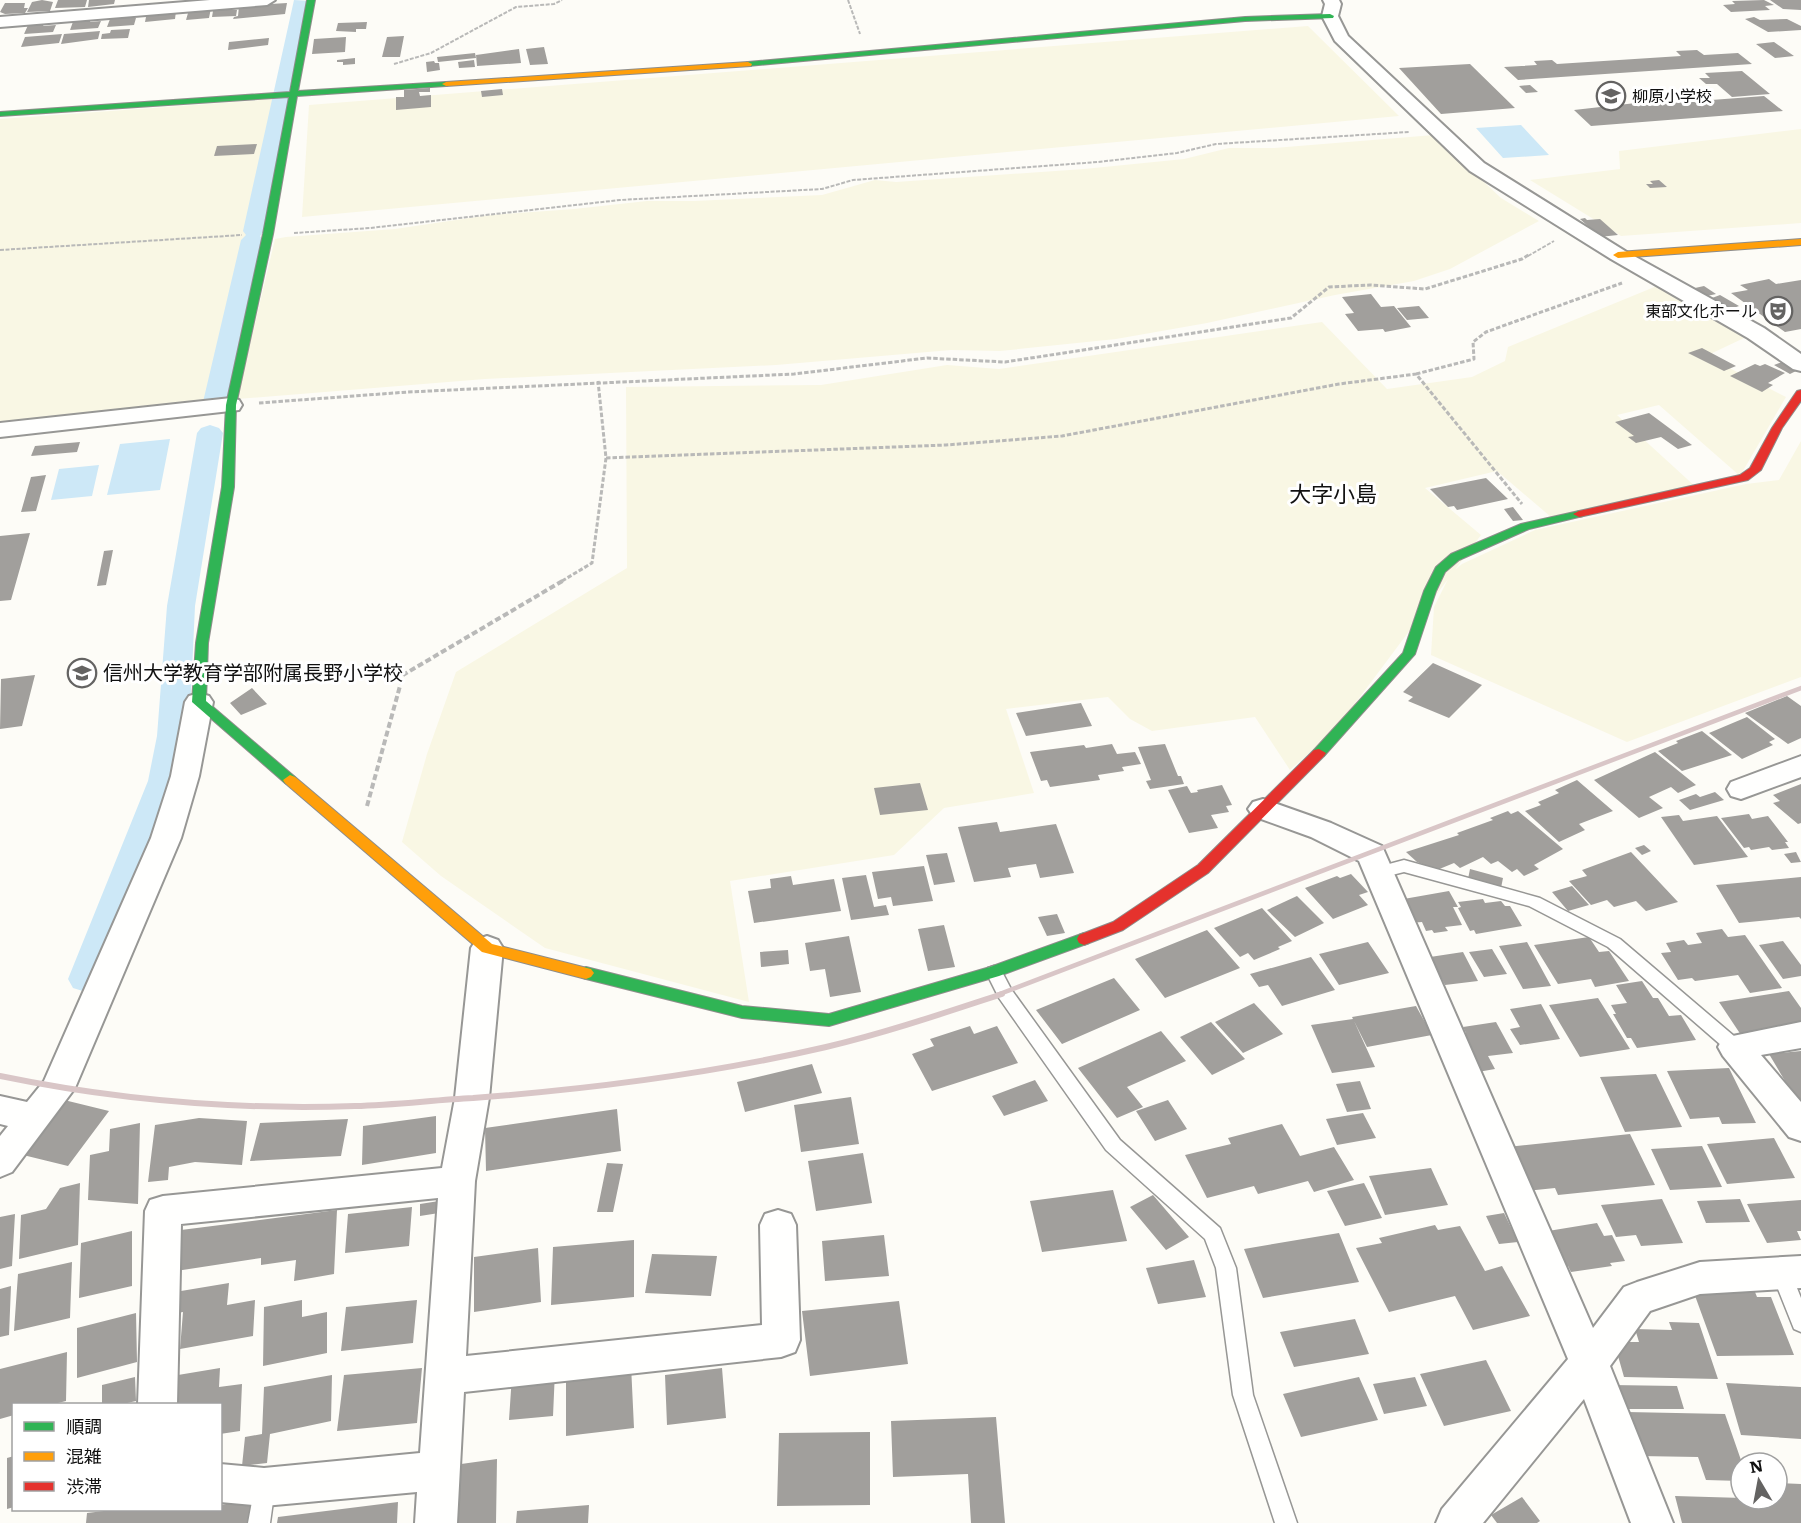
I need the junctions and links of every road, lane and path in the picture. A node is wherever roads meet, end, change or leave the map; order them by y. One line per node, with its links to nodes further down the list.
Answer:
1 (267, 0): 6 (street)
2 (311, 0): 11 (street)
3 (570, 0): 5 (path)
4 (848, 0): 9 (path)
5 (561, 1): 10 (path)
6 (189, 3): 8 (street)
7 (1330, 8): 9 (street); 13 (street)
8 (0, 22)
9 (857, 55): 11 (street)
10 (386, 66)
11 (293, 93): 12 (street); 15 (street)
12 (0, 114)
13 (1438, 130): 14 (street); 15 (path)
14 (1577, 230): 18 (street); 22 (path)
15 (268, 234): 17 (path); 24 (street)
16 (1801, 242): 18 (street)
17 (0, 250)
18 (1618, 255): 19 (street)
19 (1650, 274): 20 (street); 21 (path)
20 (1801, 363)
21 (1416, 374): 26 (path); 27 (path)
22 (598, 381): 24 (path); 26 (path)
23 (1801, 393): 27 (street)
24 (231, 405): 25 (street); 28 (street)
25 (0, 430)
26 (606, 458): 32 (path)
27 (1537, 524): 31 (street)
28 (199, 702): 32 (street); 39 (street)
29 (1801, 766): 30 (street)
30 (1741, 789)
31 (1263, 808): 33 (street); 35 (street)
32 (359, 838): 34 (street)
33 (1380, 872): 37 (lane); 46 (street)
34 (487, 948): 35 (street); 42 (street)
35 (994, 972): 53 (lane)
36 (1801, 1035): 37 (street)
37 (1735, 1047): 40 (street)
38 (0, 1110): 39 (street)
39 (35, 1118): 41 (street)
40 (1801, 1127)
41 (0, 1162)
42 (457, 1181): 47 (street); 48 (street)
43 (778, 1225): 47 (street)
44 (1791, 1274): 45 (lane); 46 (street)
45 (1801, 1323)
46 (1589, 1363): 54 (street); 55 (street)
47 (446, 1376): 49 (street)
48 (158, 1403)
49 (439, 1471): 51 (street); 52 (street)
50 (222, 1484): 51 (street)
51 (262, 1505)
52 (436, 1523)
53 (1286, 1523)
54 (1457, 1523)
55 (1652, 1523)

